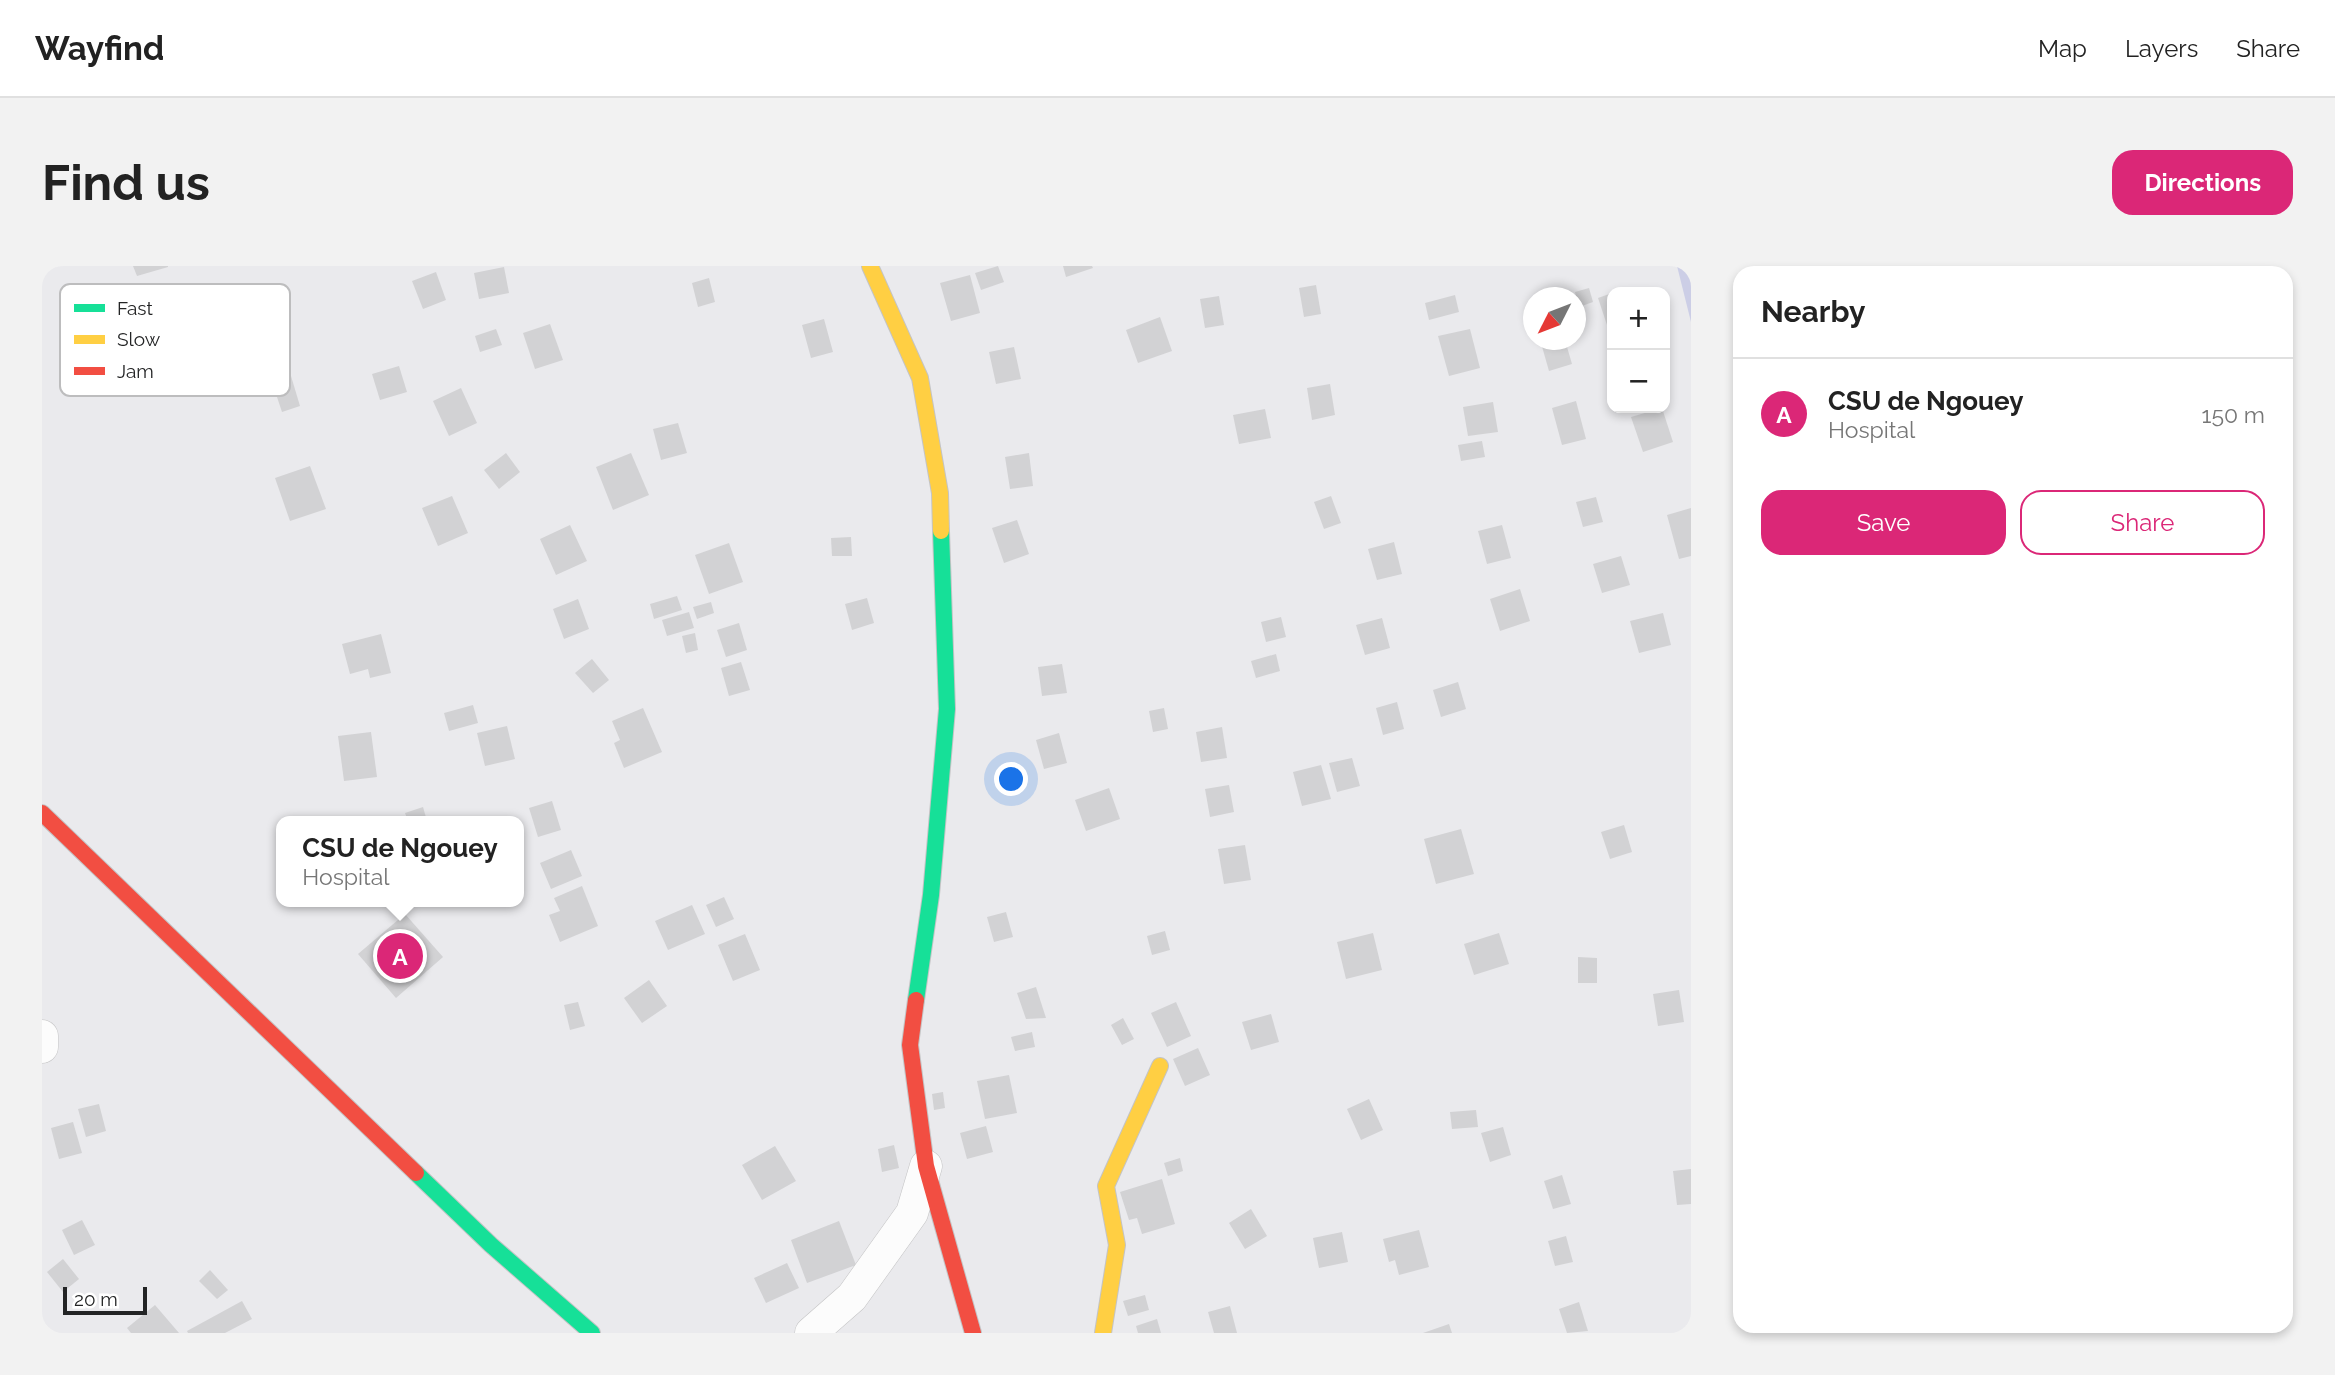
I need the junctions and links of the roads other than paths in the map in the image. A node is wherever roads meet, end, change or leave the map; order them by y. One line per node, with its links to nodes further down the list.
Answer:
1 (870, 266): 6 (street)
2 (42, 813): 7 (street)
3 (42, 1036): 4 (street)
4 (42, 1047)
5 (1160, 1066): 10 (street)
6 (926, 1166): 8 (street); 9 (street)
7 (592, 1333)
8 (811, 1333)
9 (973, 1333)
10 (1103, 1333)

